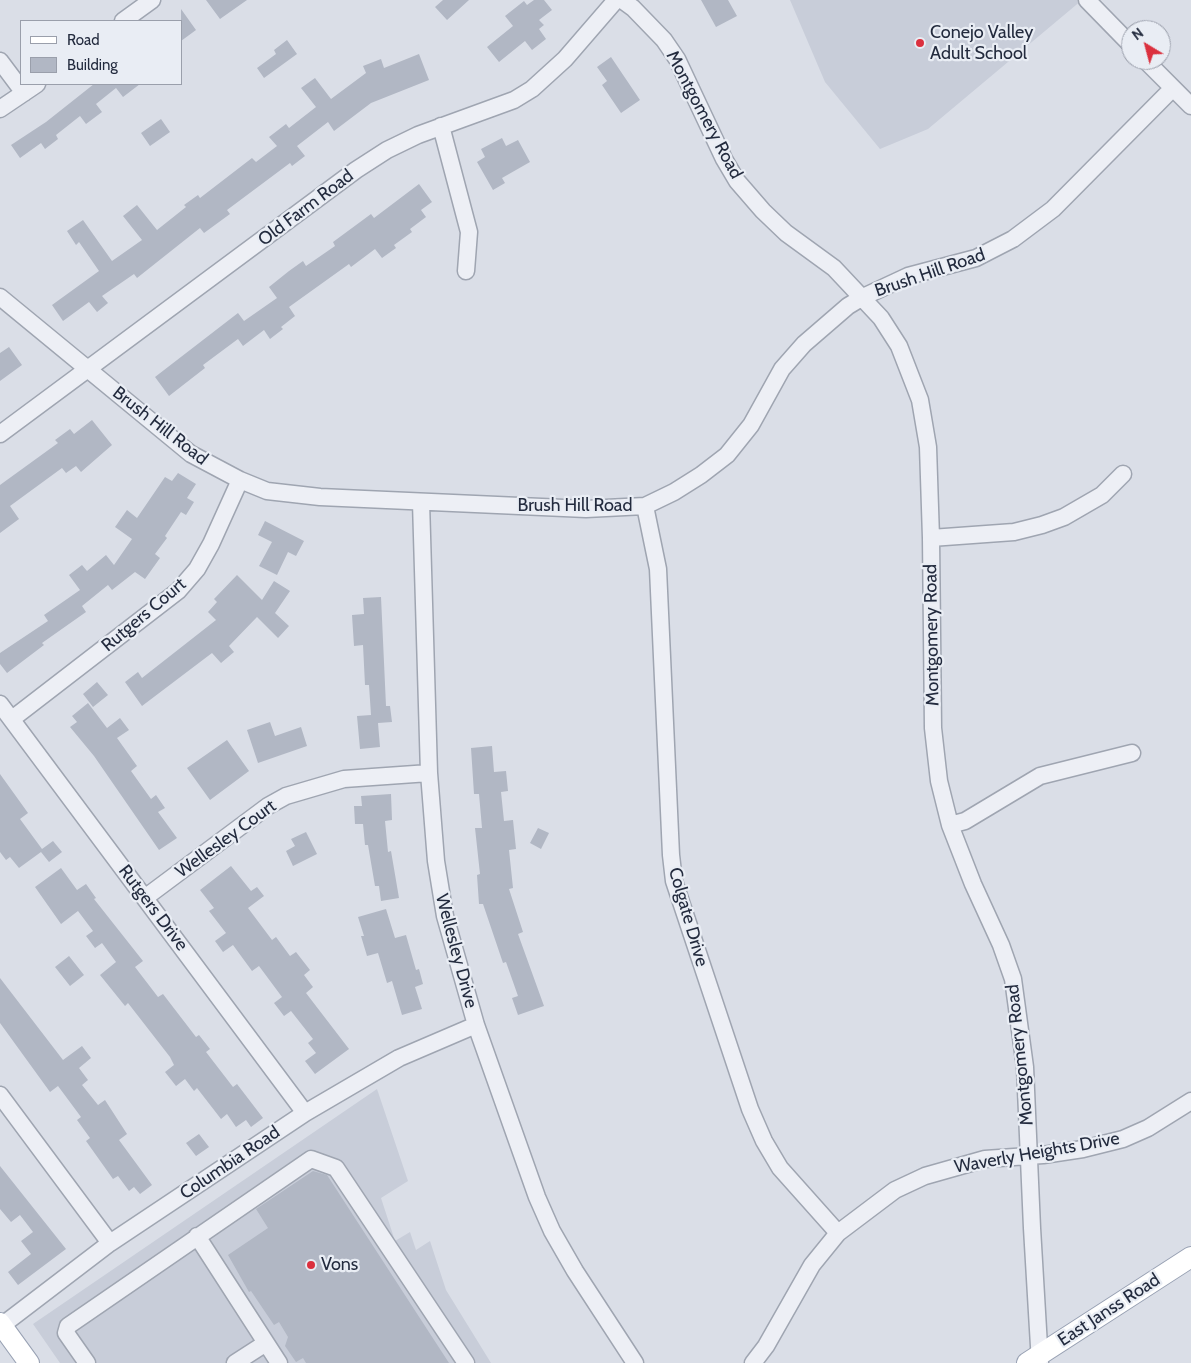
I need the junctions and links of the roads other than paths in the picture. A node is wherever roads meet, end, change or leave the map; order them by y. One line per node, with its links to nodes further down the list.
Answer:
1 (152, 0): 5 (street)
2 (616, 0): 14 (street, Old Farm Road)
3 (622, 0): 17 (street, Montgomery Road)
4 (1087, 0): 6 (street)
5 (124, 20)
6 (1121, 35)
7 (0, 61): 9 (street)
8 (1156, 70): 11 (street)
9 (20, 79)
10 (30, 88): 13 (street)
11 (1173, 88): 12 (street); 17 (street, Brush Hill Road)
12 (1191, 106)
13 (0, 108)
14 (441, 126): 15 (street); 18 (street, Old Farm Road)
15 (466, 271)
16 (0, 297): 18 (street, Brush Hill Road)
17 (863, 297): 23 (street, Brush Hill Road); 24 (street, Montgomery Road)
18 (88, 368): 19 (street, Old Farm Road); 21 (street, Brush Hill Road)
19 (0, 434)
20 (1123, 474): 24 (street)
21 (240, 480): 22 (street, Brush Hill Road); 26 (street, Rutgers Court)
22 (421, 502): 23 (street, Brush Hill Road); 28 (street, Wellesley Drive)
23 (645, 506): 36 (street, Colgate Drive)
24 (932, 538): 29 (street, Montgomery Road)
25 (0, 704): 26 (street, Rutgers Drive)
26 (12, 719): 30 (street, Rutgers Drive)
27 (1132, 754): 29 (street)
28 (430, 773): 30 (street, Wellesley Court); 31 (street, Wellesley Drive)
29 (950, 825): 35 (street, Montgomery Road)
30 (146, 898): 34 (street, Rutgers Drive)
31 (476, 1025): 34 (street, Columbia Road); 48 (street, Wellesley Drive)
32 (0, 1096): 38 (street)
33 (1191, 1101): 35 (street, Waverly Heights Drive)
34 (305, 1113): 38 (street, Columbia Road)
35 (1029, 1155): 36 (street, Waverly Heights Drive); 42 (street, Montgomery Road)
36 (838, 1233): 49 (street, Waverly Heights Drive)
37 (197, 1236): 41 (street); 44 (street); 47 (street)
38 (110, 1243): 40 (street, Columbia Road)
39 (1191, 1257): 42 (main road, East Janss Road)
40 (1, 1325): 43 (main road)
41 (266, 1343): 45 (street); 46 (street)
42 (1036, 1360)
43 (29, 1363)
44 (87, 1363)
45 (235, 1363)
46 (279, 1363)
47 (466, 1363)
48 (635, 1363)
49 (753, 1363)

